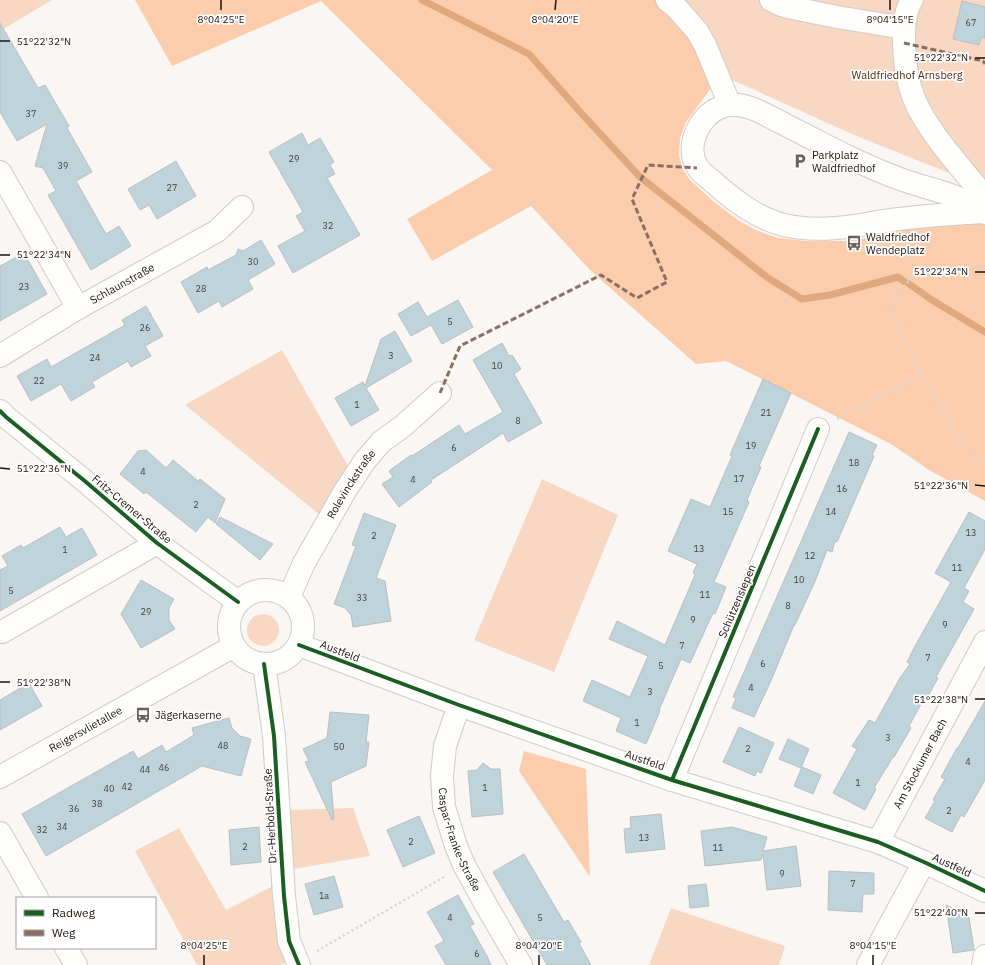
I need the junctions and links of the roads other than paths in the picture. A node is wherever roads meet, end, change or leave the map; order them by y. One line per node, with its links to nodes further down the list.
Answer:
1 (667, 0): 5 (street)
2 (771, 0): 4 (street)
3 (912, 0): 4 (street)
4 (904, 28): 8 (street)
5 (730, 105): 8 (street); 8 (street)
6 (0, 172): 9 (street)
7 (242, 207): 9 (street, Schlaunstraße)
8 (984, 207)
9 (78, 308): 10 (street, Schlaunstraße)
10 (0, 356)
11 (440, 394): 15 (street, Rolevinckstraße)
12 (0, 410): 14 (street, Fritz-Cremer-Straße)
13 (818, 428): 24 (street, Schützensiepen)
14 (157, 543): 16 (street, Fritz-Cremer-Straße); 17 (street, Fritz-Cremer-Straße)
15 (290, 598): 16 (street); 19 (street)
16 (238, 602): 20 (street)
17 (2, 632)
18 (985, 642): 26 (street, Am Stockumer Bach)
19 (299, 645): 21 (street); 22 (street, Austfeld)
20 (234, 646): 21 (street); 23 (street, Reigersvlietallee)
21 (264, 664): 32 (street, Dr.-Herbold-Straße)
22 (459, 705): 24 (street, Austfeld); 34 (street, Caspar-Franke-Straße)
23 (0, 777)
24 (672, 780): 26 (street, Austfeld)
25 (0, 834): 29 (street)
26 (878, 842): 27 (street, Austfeld)
27 (924, 862): 28 (street, Austfeld); 35 (street, Austfeld)
28 (985, 891)
29 (36, 897)
30 (67, 949): 33 (street)
31 (985, 956): 36 (street)
32 (299, 964)
33 (76, 965)
34 (521, 965)
35 (868, 965)
36 (983, 965)

